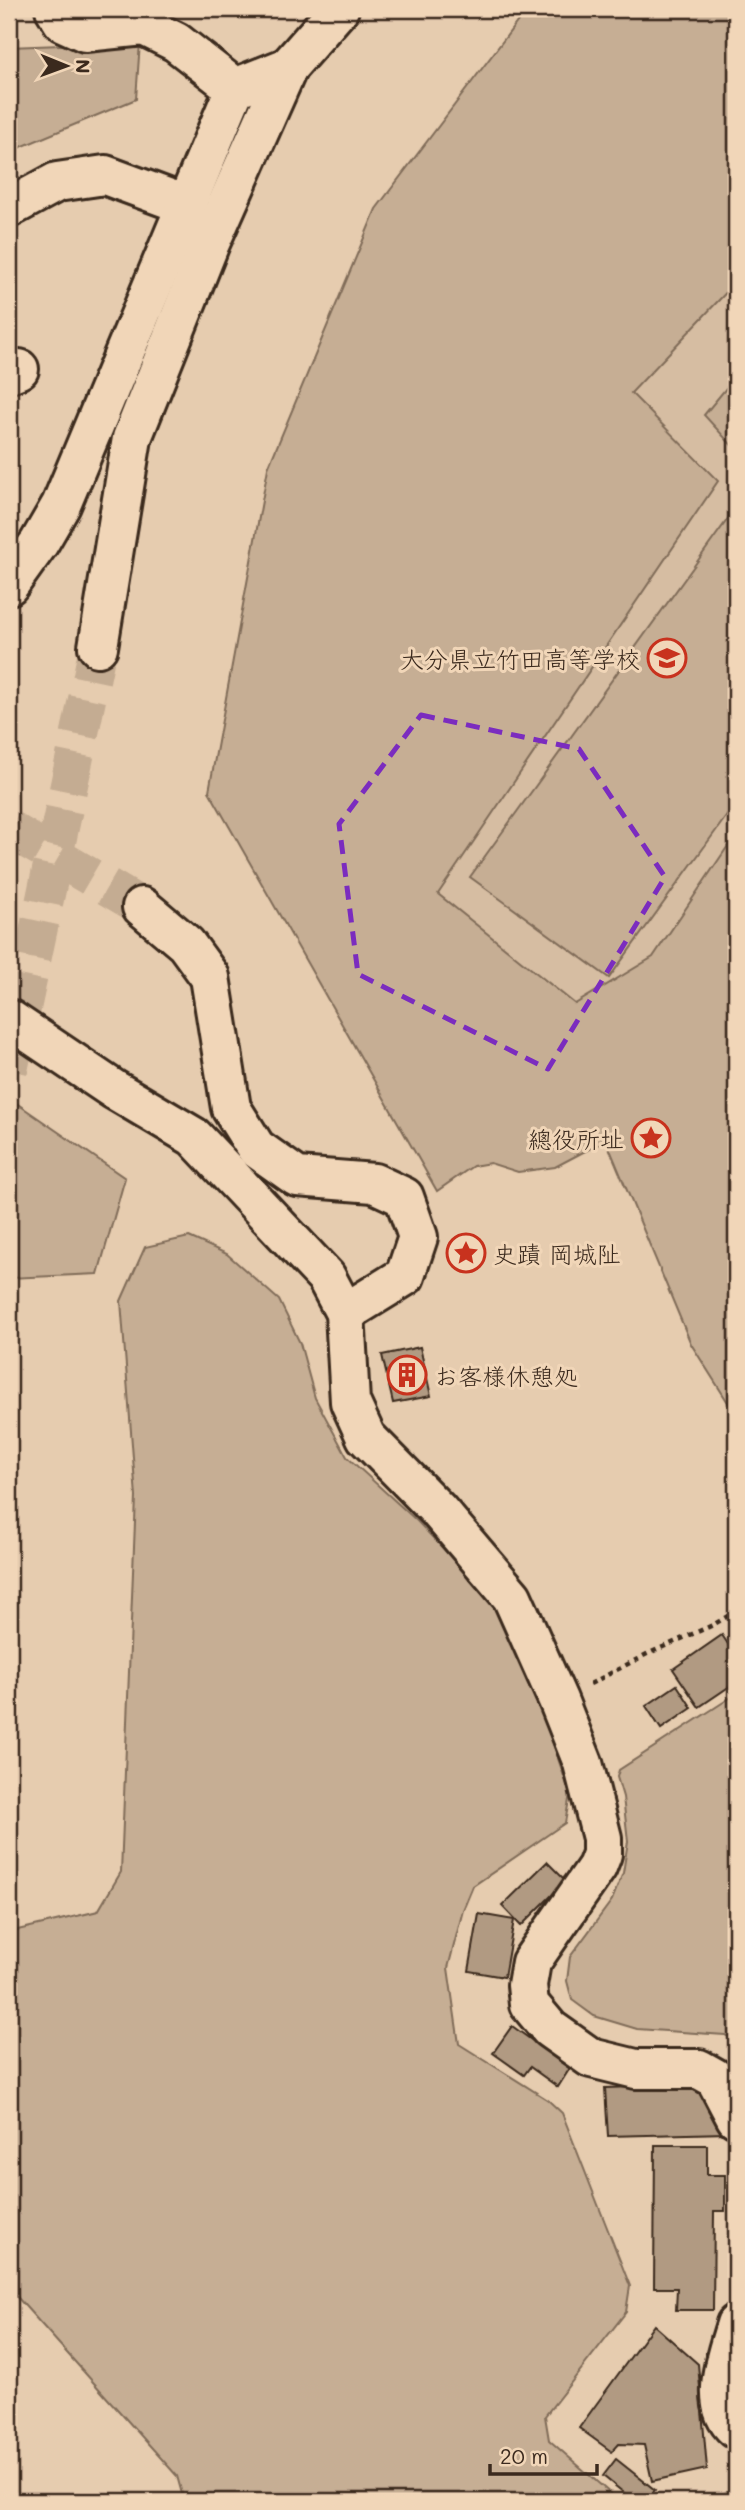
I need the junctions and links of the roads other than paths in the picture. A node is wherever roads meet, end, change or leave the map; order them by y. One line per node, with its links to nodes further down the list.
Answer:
1 (55, 9): 4 (street)
2 (339, 9): 3 (street)
3 (288, 66): 4 (street); 8 (street)
4 (235, 88): 5 (street)
5 (186, 205): 6 (street); 7 (street)
6 (9, 208)
7 (9, 585)
8 (98, 647)
9 (142, 907): 11 (street)
10 (9, 1019): 11 (street)
11 (345, 1312): 12 (street)
12 (736, 2118)
13 (736, 2324): 14 (street)
14 (736, 2430)

